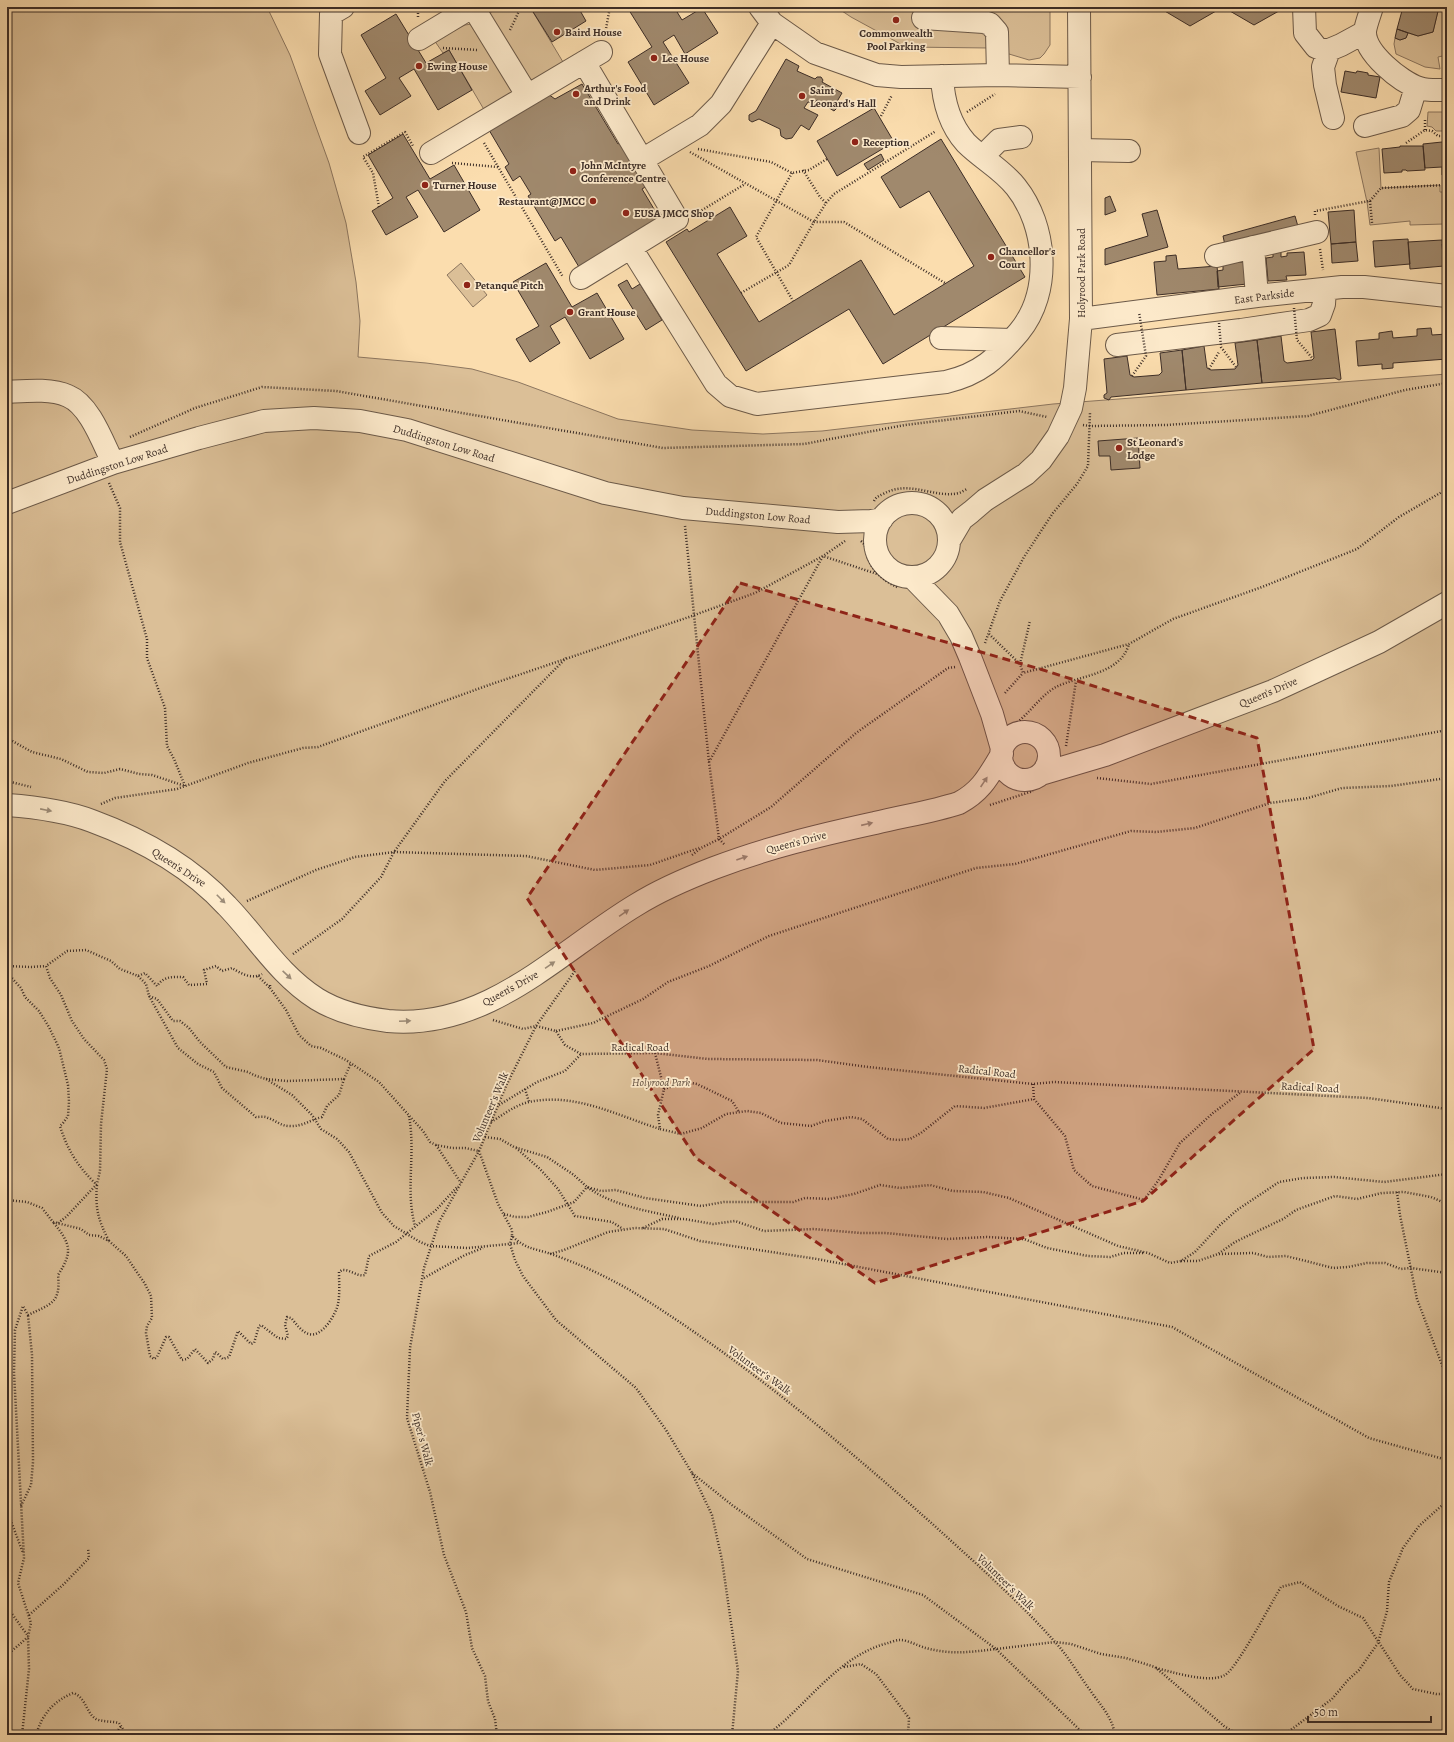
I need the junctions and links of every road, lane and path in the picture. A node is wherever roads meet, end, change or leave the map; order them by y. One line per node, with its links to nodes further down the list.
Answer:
1 (343, 7): 25 (street)
2 (473, 7): 10 (street); 13 (street)
3 (610, 7): 14 (path)
4 (1079, 7): 17 (street, Holyrood Park Road)
5 (1304, 7): 12 (street)
6 (1372, 7): 9 (street)
7 (766, 15): 16 (street); 28 (street)
8 (923, 18): 15 (street)
9 (1365, 32): 12 (street); 18 (street)
10 (419, 39)
11 (442, 48): 13 (path)
12 (1329, 50): 21 (street)
13 (500, 51): 20 (street)
14 (592, 57): 20 (street); 35 (street)
15 (998, 75): 16 (street); 17 (street); 22 (path)
16 (942, 76): 22 (street)
17 (1080, 77): 30 (street, Holyrood Park Road)
18 (1416, 87): 19 (street); 23 (street)
19 (1447, 90)
20 (527, 95): 24 (street)
21 (1333, 118)
22 (952, 121): 32 (street); 43 (path)
23 (1365, 126)
24 (474, 127): 33 (street); 36 (path)
25 (359, 133)
26 (1447, 136): 29 (path)
27 (1021, 137): 32 (street)
28 (680, 142): 35 (street); 38 (path); 39 (path)
29 (1406, 143)
30 (1080, 150): 31 (street); 62 (street, Holyrood Park Road)
31 (1129, 151)
32 (983, 156): 65 (street)
33 (439, 158): 36 (path); 44 (path)
34 (827, 159): 37 (path)
35 (642, 160): 45 (street)
36 (498, 167): 53 (path)
37 (803, 170): 38 (path); 43 (path)
38 (792, 173): 41 (path)
39 (745, 184): 41 (path); 45 (path)
40 (1447, 184): 42 (path)
41 (776, 200): 46 (path); 52 (path)
42 (1370, 201): 47 (path); 48 (path)
43 (826, 202): 46 (path)
44 (379, 207)
45 (676, 219): 50 (street)
46 (814, 222): 52 (path); 54 (path)
47 (1372, 223)
48 (1317, 232): 49 (street); 55 (path)
49 (1252, 247): 51 (street); 57 (street)
50 (631, 248): 53 (street); 65 (street)
51 (1216, 256)
52 (776, 272): 56 (path); 59 (path)
53 (582, 278)
54 (945, 283)
55 (1325, 289): 57 (street, East Parkside); 58 (street, East Parkside); 66 (street)
56 (740, 293)
57 (1257, 296): 61 (street, East Parkside)
58 (1447, 296)
59 (793, 301)
60 (1294, 308): 68 (path, bridge)
61 (1139, 312): 62 (street, East Parkside); 71 (path, bridge)
62 (1081, 319): 75 (street, Holyrood Park Road)
63 (1219, 323): 67 (path, bridge)
64 (941, 338): 65 (street)
65 (1012, 340)
66 (1117, 345)
67 (1221, 347): 69 (path, bridge); 70 (path)
68 (1313, 359)
69 (1236, 367)
70 (1209, 369)
71 (1132, 376)
72 (1447, 383): 76 (path)
73 (7, 392): 77 (street)
74 (1090, 410): 76 (path)
75 (1066, 421): 76 (path); 77 (path); 79 (street, Holyrood Park Road)
76 (1090, 426): 95 (path)
77 (109, 455): 80 (street, Duddingston Low Road); 82 (street, Duddingston Low Road); 112 (path)
78 (1447, 489): 96 (path)
79 (985, 500): 81 (street); 86 (street, Queen's Drive)
80 (7, 503)
81 (927, 506): 83 (street); 86 (street, Queen's Drive)
82 (683, 508): 84 (street, Duddingston Low Road); 93 (path)
83 (882, 519): 84 (street); 85 (street)
84 (843, 531): 85 (street); 87 (path)
85 (875, 540): 90 (street, Queen's Drive)
86 (949, 541): 88 (street, Queen's Drive)
87 (824, 556): 89 (path); 93 (path); 108 (path)
88 (943, 561): 90 (street); 92 (street, Queen's Drive)
89 (877, 574)
90 (912, 577): 92 (street, Queen's Drive)
91 (1447, 603): 107 (street, Queen's Drive)
92 (948, 614): 98 (street, Queen's Drive)
93 (695, 615): 97 (path); 108 (path)
94 (1030, 621): 99 (path)
95 (989, 634): 98 (path); 99 (path)
96 (1129, 644): 100 (path); 101 (path)
97 (566, 658): 112 (path); 117 (path)
98 (972, 662): 102 (street, Queen's Drive); 115 (path)
99 (1020, 664): 100 (path)
100 (1023, 673): 102 (path)
101 (1076, 681): 104 (path); 107 (path)
102 (990, 712): 104 (street, Queen's Drive); 106 (street, Queen's Drive)
103 (1447, 730): 110 (path)
104 (1013, 731): 106 (street, Queen's Drive); 107 (street)
105 (7, 738): 112 (path)
106 (1002, 752): 109 (street, Queen's Drive); 119 (street, Queen's Drive, one-way to 106)
107 (1064, 756): 109 (street, Queen's Drive); 109 (street)
108 (709, 762): 115 (path)
109 (1041, 774)
110 (1096, 778)
111 (1447, 778): 131 (path)
112 (185, 786): 114 (path)
113 (7, 805): 120 (street, Queen's Drive, one-way to 120)
114 (95, 806)
115 (719, 839): 116 (path); 119 (path)
116 (701, 848): 117 (path); 118 (path)
117 (394, 852): 120 (path); 121 (path)
118 (691, 856)
119 (740, 859): 129 (street, Queen's Drive, one-way to 119)
120 (230, 909): 121 (street, Queen's Drive)
121 (276, 965): 126 (path); 127 (path); 129 (street, Queen's Drive, one-way to 129)
122 (46, 966): 123 (path); 125 (path); 156 (path)
123 (8, 967): 156 (path)
124 (576, 970): 130 (path, Volunteer's Walk)
125 (138, 976): 126 (path); 128 (path)
126 (258, 976): 127 (path)
127 (270, 988): 134 (path)
128 (149, 996): 136 (path); 147 (path)
129 (474, 1008): 130 (path)
130 (536, 1026): 131 (path); 143 (path, Volunteer's Walk)
131 (556, 1031): 133 (path)
132 (655, 1053): 133 (path, Radical Road); 137 (path, Radical Road); 139 (path)
133 (581, 1054): 138 (path)
134 (351, 1063): 135 (path); 146 (path)
135 (344, 1078): 136 (path); 147 (path)
136 (266, 1079): 147 (path)
137 (1032, 1084): 140 (path, Radical Road); 141 (path)
138 (525, 1089): 142 (path); 143 (path)
139 (664, 1089): 145 (path); 149 (path)
140 (1241, 1091): 141 (path); 144 (path, Radical Road)
141 (1034, 1099): 145 (path)
142 (528, 1102): 148 (path); 149 (path)
143 (498, 1105): 148 (path, Volunteer's Walk)
144 (1447, 1109)
145 (739, 1112): 149 (path)
146 (408, 1115): 151 (path); 166 (path)
147 (315, 1119): 169 (path)
148 (491, 1122): 150 (path, Volunteer's Walk)
149 (660, 1130)
150 (485, 1137): 152 (path); 153 (path, Volunteer's Walk)
151 (436, 1145): 153 (path); 155 (path)
152 (514, 1147): 157 (path); 161 (path)
153 (479, 1151): 155 (path, Piper's Walk); 162 (path, Volunteer's Walk)
154 (1447, 1174): 179 (path)
155 (462, 1182): 166 (path); 174 (path, Piper's Walk)
156 (96, 1184): 165 (path); 171 (path)
157 (587, 1187): 161 (path); 163 (path); 176 (path)
158 (1397, 1192): 160 (path); 178 (path); 180 (path)
159 (7, 1200): 164 (path)
160 (1447, 1204)
161 (566, 1205): 162 (path); 168 (path)
162 (503, 1214): 170 (path, Volunteer's Walk)
163 (684, 1218): 167 (path); 176 (path)
164 (53, 1222): 165 (path); 183 (path)
165 (58, 1223): 171 (path)
166 (415, 1226): 169 (path)
167 (642, 1228): 168 (path); 185 (path)
168 (624, 1229): 177 (path)
169 (406, 1234): 171 (path); 174 (path)
170 (512, 1236): 172 (path, Volunteer's Walk); 173 (path)
171 (109, 1241)
172 (520, 1243): 173 (path); 177 (path, Volunteer's Walk)
173 (510, 1244): 175 (path); 186 (path)
174 (430, 1246): 175 (path); 182 (path, Piper's Walk)
175 (487, 1246): 182 (path)
176 (1148, 1253): 179 (path)
177 (550, 1254): 195 (path, Volunteer's Walk)
178 (1218, 1254): 179 (path); 180 (path)
179 (1181, 1262)
180 (1411, 1268): 181 (path); 184 (path)
181 (1447, 1273)
182 (424, 1278): 207 (path, Piper's Walk)
183 (28, 1315): 189 (path); 189 (path)
184 (1447, 1378)
185 (1447, 1460)
186 (692, 1473): 197 (path); 208 (path)
187 (7, 1494): 191 (path)
188 (1447, 1501): 196 (path)
189 (21, 1508): 191 (path)
190 (88, 1548): 193 (path)
191 (24, 1558): 193 (path)
192 (7, 1607): 194 (path)
193 (29, 1615): 194 (path)
194 (28, 1637): 198 (path); 203 (path)
195 (1055, 1642): 197 (path); 200 (path); 212 (path, Volunteer's Walk)
196 (1378, 1643): 200 (path); 201 (path); 214 (path)
197 (996, 1649): 199 (path); 211 (path)
198 (7, 1655)
199 (843, 1667): 209 (path); 210 (path)
200 (1155, 1667): 213 (path)
201 (1447, 1694)
202 (121, 1726): 204 (path); 205 (path); 206 (path)
203 (22, 1735)
204 (36, 1735)
205 (115, 1735)
206 (126, 1735)
207 (497, 1735)
208 (732, 1735)
209 (767, 1735)
210 (908, 1735)
211 (1085, 1735)
212 (1114, 1735)
213 (1238, 1735)
214 (1284, 1735)

